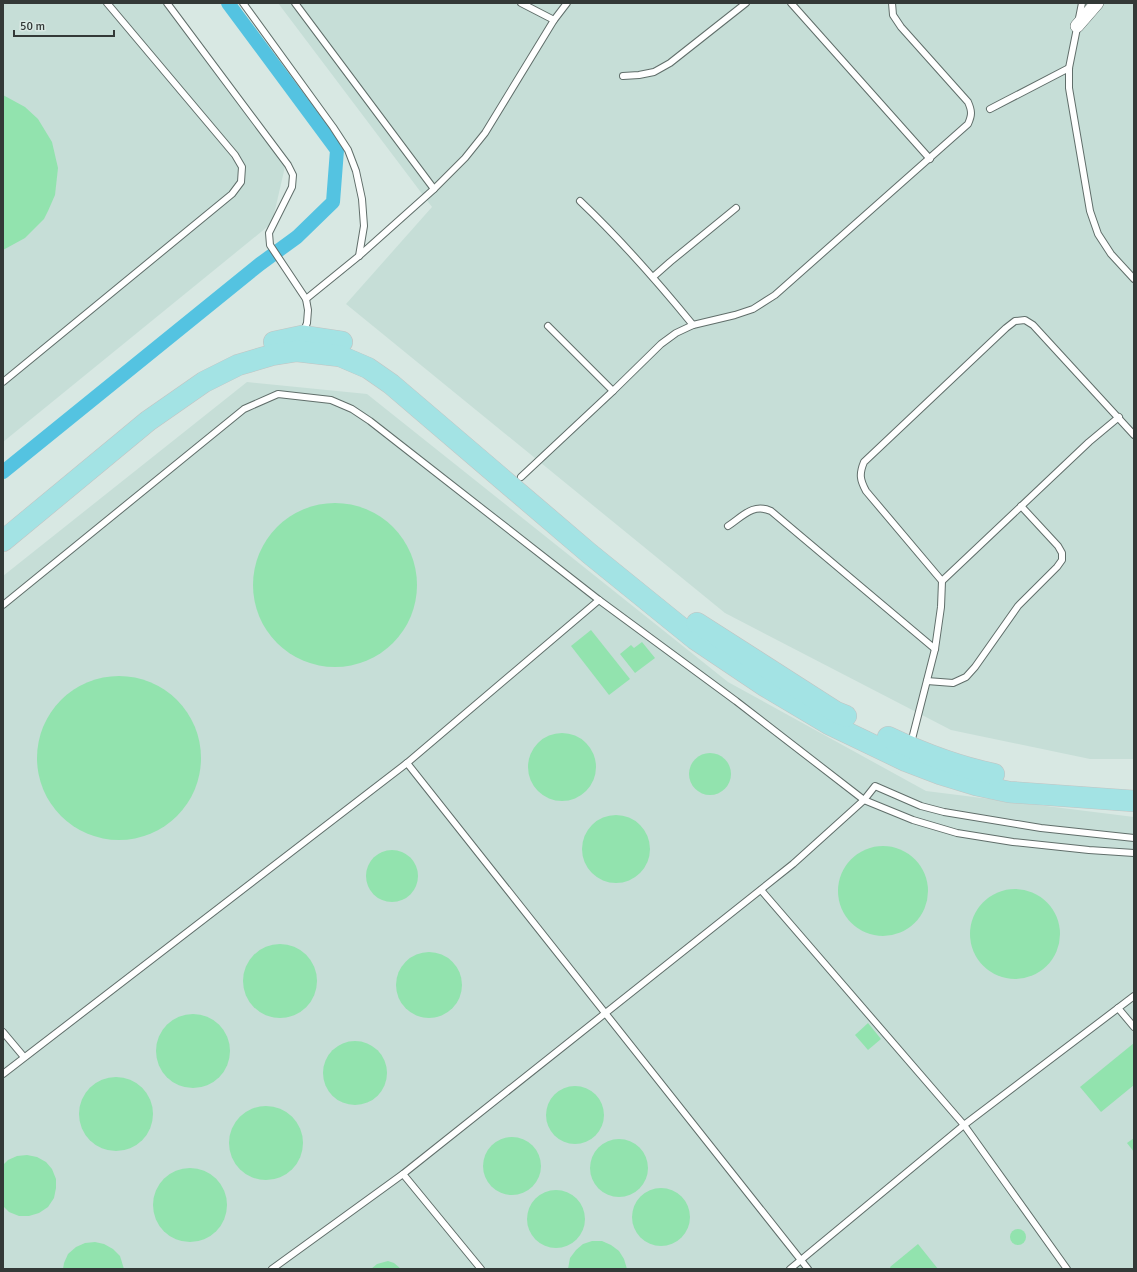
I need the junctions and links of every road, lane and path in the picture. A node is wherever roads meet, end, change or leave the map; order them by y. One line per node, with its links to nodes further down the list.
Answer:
1 (107, 3): 28 (lane)
2 (167, 3): 24 (lane)
3 (243, 3): 21 (lane)
4 (295, 3): 18 (lane)
5 (521, 3): 12 (lane)
6 (567, 3): 12 (lane)
7 (746, 3): 15 (lane)
8 (791, 3): 17 (lane)
9 (892, 3): 17 (lane)
10 (1082, 3): 13 (lane)
11 (1097, 3): 13 (street)
12 (554, 20): 18 (lane)
13 (1077, 26): 14 (lane)
14 (1069, 68): 16 (lane); 23 (lane)
15 (623, 76)
16 (990, 109)
17 (930, 159): 25 (lane)
18 (434, 189): 21 (lane)
19 (580, 201): 22 (lane)
20 (736, 208): 22 (lane)
21 (359, 256): 24 (lane)
22 (653, 277): 25 (lane)
23 (1134, 279)
24 (306, 299): 27 (lane)
25 (693, 325): 29 (lane)
26 (548, 326): 29 (lane)
27 (299, 343): 32 (main road); 34 (main road); 36 (main road); 46 (main road)
28 (3, 382)
29 (613, 391): 32 (lane)
30 (1119, 417): 31 (lane); 33 (lane); 37 (lane)
31 (1134, 434)
32 (521, 477): 42 (main road)
33 (1021, 506): 37 (lane); 41 (lane)
34 (3, 524)
35 (728, 526): 40 (lane)
36 (3, 541)
37 (942, 581): 40 (lane)
38 (599, 600): 39 (lane); 43 (lane); 45 (lane)
39 (3, 605)
40 (935, 649): 41 (lane)
41 (927, 681): 42 (lane)
42 (910, 747): 44 (main road)
43 (407, 763): 52 (lane); 55 (lane)
44 (1134, 787)
45 (864, 800): 47 (lane); 48 (lane); 49 (lane)
46 (1134, 801)
47 (1134, 838)
48 (1134, 853)
49 (760, 890): 52 (lane); 57 (lane)
50 (1134, 996): 51 (lane)
51 (1118, 1008): 53 (lane); 57 (lane)
52 (606, 1013): 58 (lane); 59 (lane)
53 (1134, 1027)
54 (3, 1032): 55 (lane)
55 (24, 1057): 56 (lane)
56 (3, 1074)
57 (964, 1126): 59 (lane); 64 (lane)
58 (403, 1174): 60 (lane); 61 (lane)
59 (802, 1260): 62 (lane); 63 (lane)
60 (272, 1269)
61 (481, 1269)
62 (790, 1269)
63 (808, 1269)
64 (1067, 1269)

